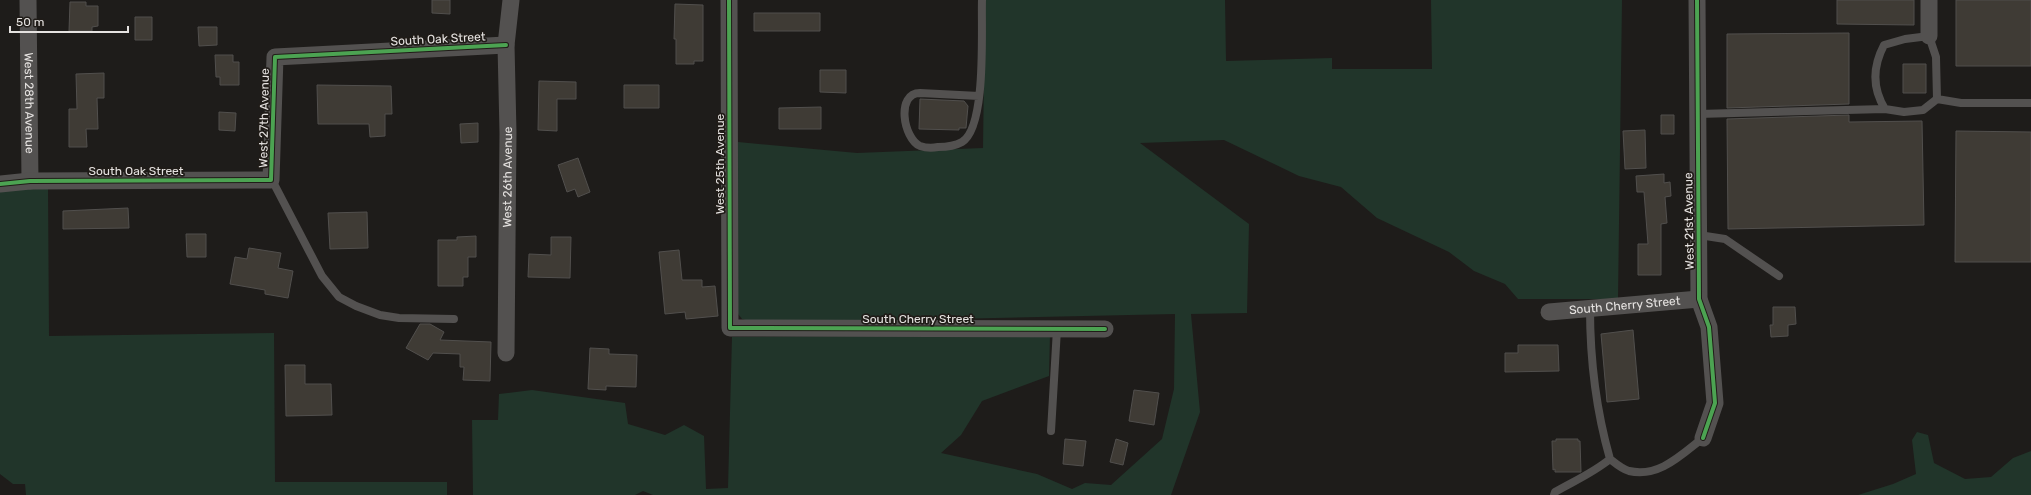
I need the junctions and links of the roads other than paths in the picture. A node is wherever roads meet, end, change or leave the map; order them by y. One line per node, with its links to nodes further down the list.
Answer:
1 (28, 0): 16 (street, West 28th Avenue)
2 (511, 0): 8 (street, West 26th Avenue)
3 (729, 0): 24 (street, West 25th Avenue)
4 (982, 0): 10 (lane)
5 (1697, 0): 14 (street, West 21st Avenue)
6 (1929, 0): 7 (street)
7 (1929, 36): 11 (lane); 13 (lane)
8 (506, 45): 9 (street, South Oak Street); 27 (street, West 26th Avenue)
9 (275, 56): 15 (street, West 27th Avenue)
10 (979, 96): 10 (lane)
11 (1937, 99): 12 (lane); 13 (lane)
12 (2031, 103)
13 (1885, 109): 14 (lane)
14 (1698, 114): 18 (street, West 21st Avenue)
15 (272, 180): 16 (street, South Oak Street); 23 (lane)
16 (30, 181): 17 (street, South Oak Street)
17 (0, 184)
18 (1699, 235): 19 (lane); 20 (street, West 21st Avenue)
19 (1779, 276)
20 (1699, 299): 21 (street, South Cherry Street); 29 (street, West 21st Avenue)
21 (1590, 308): 22 (street, South Cherry Street); 30 (lane)
22 (1549, 312)
23 (454, 319)
24 (730, 328): 25 (street, South Cherry Street)
25 (1057, 329): 26 (street, South Cherry Street); 28 (lane)
26 (1105, 329)
27 (506, 354)
28 (1051, 431)
29 (1703, 438): 30 (lane)
30 (1610, 459): 31 (lane)
31 (1554, 495)

